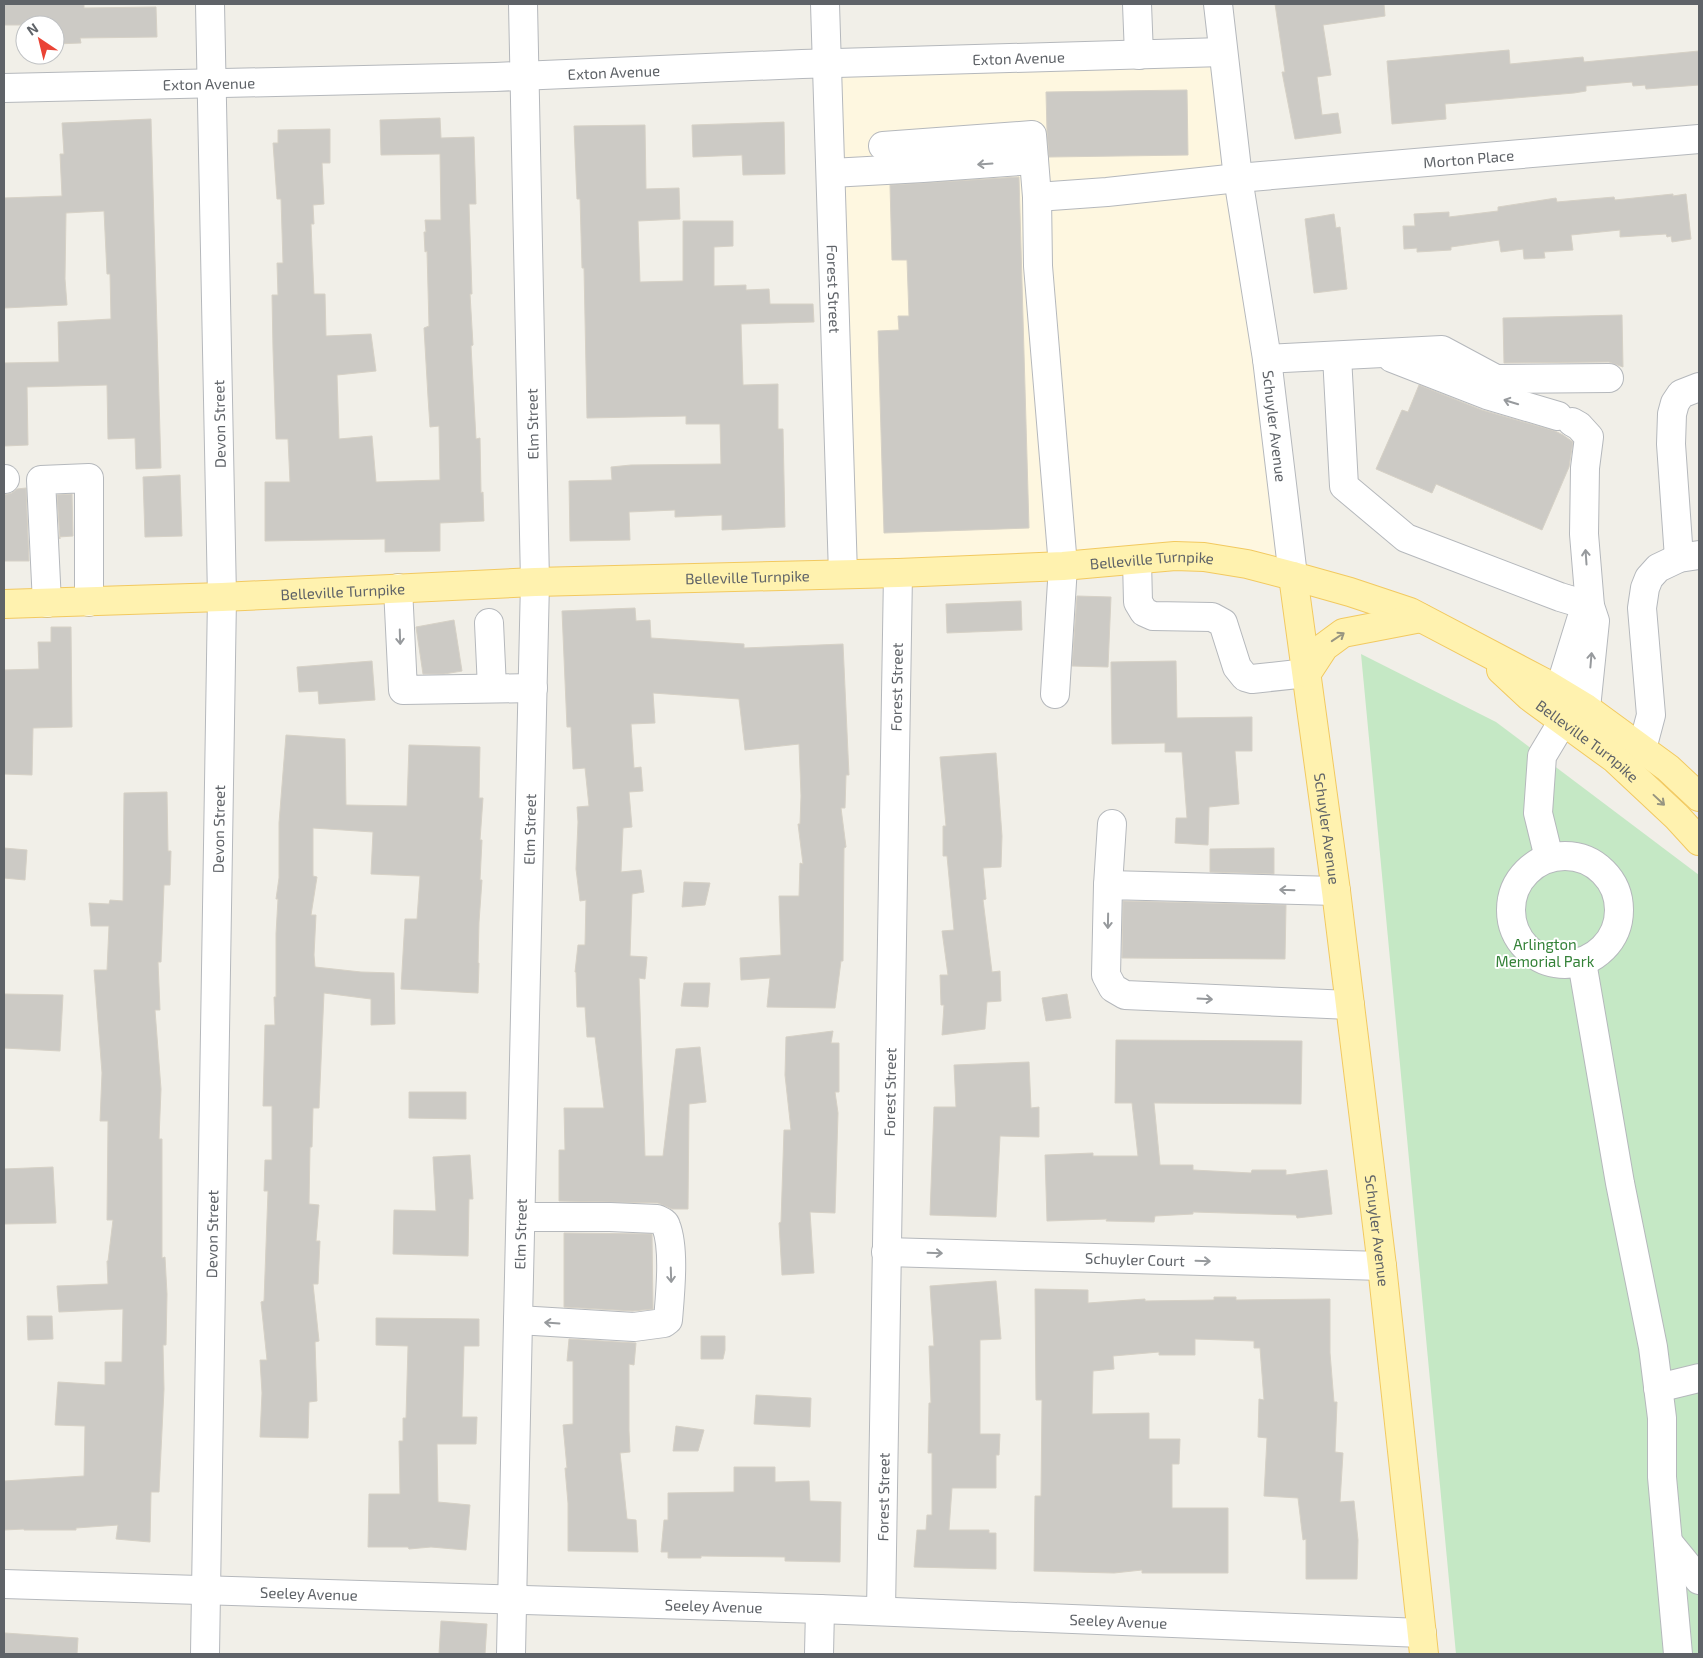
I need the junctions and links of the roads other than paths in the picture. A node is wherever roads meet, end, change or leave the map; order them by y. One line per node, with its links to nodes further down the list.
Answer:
1 (210, 4): 10 (street, Devon Street)
2 (523, 4): 9 (street, Elm Street)
3 (825, 4): 8 (street, Forest Street)
4 (1137, 4): 7 (street)
5 (1218, 4): 6 (street, Schuyler Avenue)
6 (1223, 52): 7 (street, Exton Avenue); 16 (street, Schuyler Avenue)
7 (1139, 55): 8 (street, Exton Avenue)
8 (827, 64): 9 (street, Exton Avenue); 15 (street, Forest Street)
9 (524, 76): 10 (street, Exton Avenue); 29 (street, Elm Street)
10 (212, 82): 11 (street, Exton Avenue); 31 (street, Devon Street)
11 (4, 88)
12 (1699, 139): 16 (street, Morton Place)
13 (883, 146): 14 (street)
14 (1034, 160): 15 (street, one-way to 15); 17 (street)
15 (831, 173): 27 (street, Forest Street)
16 (1238, 178): 17 (street, Morton Place); 20 (street, Schuyler Avenue)
17 (1037, 197): 25 (street)
18 (1381, 354): 19 (street); 21 (street); 35 (street, one-way to 18)
19 (1337, 356): 20 (street); 35 (street)
20 (1267, 359): 28 (street, Schuyler Avenue)
21 (1610, 378)
22 (1699, 387): 23 (street)
23 (1689, 557): 46 (street)
24 (1137, 560): 25 (main road, Belleville Turnpike); 28 (main road, Belleville Turnpike); 39 (street)
25 (1063, 566): 26 (main road, Belleville Turnpike); 43 (street)
26 (898, 573): 27 (main road, Belleville Turnpike); 56 (street, Forest Street)
27 (843, 574): 29 (main road, Belleville Turnpike)
28 (1293, 576): 36 (main road, Belleville Turnpike); 39 (main road, Schuyler Avenue)
29 (536, 582): 30 (main road, Belleville Turnpike); 41 (street, Elm Street)
30 (398, 588): 31 (main road, Belleville Turnpike); 40 (street, one-way to 40)
31 (222, 597): 32 (main road, Belleville Turnpike); 64 (street, Devon Street)
32 (89, 602): 33 (main road, Belleville Turnpike); 33 (street)
33 (48, 603): 34 (main road, Belleville Turnpike)
34 (4, 604)
35 (1590, 606): 42 (street); 44 (street, one-way to 35)
36 (1421, 618): 38 (main road, Belleville Turnpike); 39 (main road, one-way to 36)
37 (489, 623): 40 (street)
38 (1474, 645): 42 (main road, Belleville Turnpike); 45 (main road, Belleville Turnpike)
39 (1307, 673): 52 (main road, Schuyler Avenue)
40 (492, 688): 41 (street)
41 (533, 688): 55 (street, Elm Street)
42 (1559, 692): 44 (main road, Belleville Turnpike)
43 (1055, 694)
44 (1586, 708): 46 (main road, Belleville Turnpike)
45 (1563, 721): 49 (main road, Belleville Turnpike, one-way to 49); 50 (street)
46 (1642, 749): 47 (main road, Belleville Turnpike)
47 (1699, 797)
48 (1112, 824): 51 (street)
49 (1699, 841)
50 (1549, 858): 53 (street); 53 (street)
51 (1108, 884): 52 (street, one-way to 51); 54 (street, one-way to 54)
52 (1336, 891): 54 (main road, Schuyler Avenue)
53 (1582, 962): 60 (street)
54 (1350, 1006): 57 (main road, Schuyler Avenue)
55 (521, 1217): 58 (street, Elm Street); 58 (street, one-way to 58)
56 (886, 1252): 57 (street, Schuyler Court, one-way to 57); 67 (street, Forest Street)
57 (1382, 1266): 68 (main road, Schuyler Avenue)
58 (518, 1320): 65 (street, Elm Street)
59 (1699, 1378): 60 (street)
60 (1658, 1388): 61 (street)
61 (1668, 1542): 62 (street); 72 (street)
62 (1699, 1580)
63 (4, 1584): 64 (street, Seeley Avenue)
64 (207, 1590): 65 (street, Seeley Avenue); 69 (street, Devon Street)
65 (513, 1599): 66 (street, Seeley Avenue); 70 (street, Elm Street)
66 (820, 1609): 67 (street, Seeley Avenue); 71 (street)
67 (881, 1612): 68 (street, Seeley Avenue)
68 (1423, 1643)
69 (206, 1654)
70 (511, 1654)
71 (819, 1654)
72 (1678, 1654)

